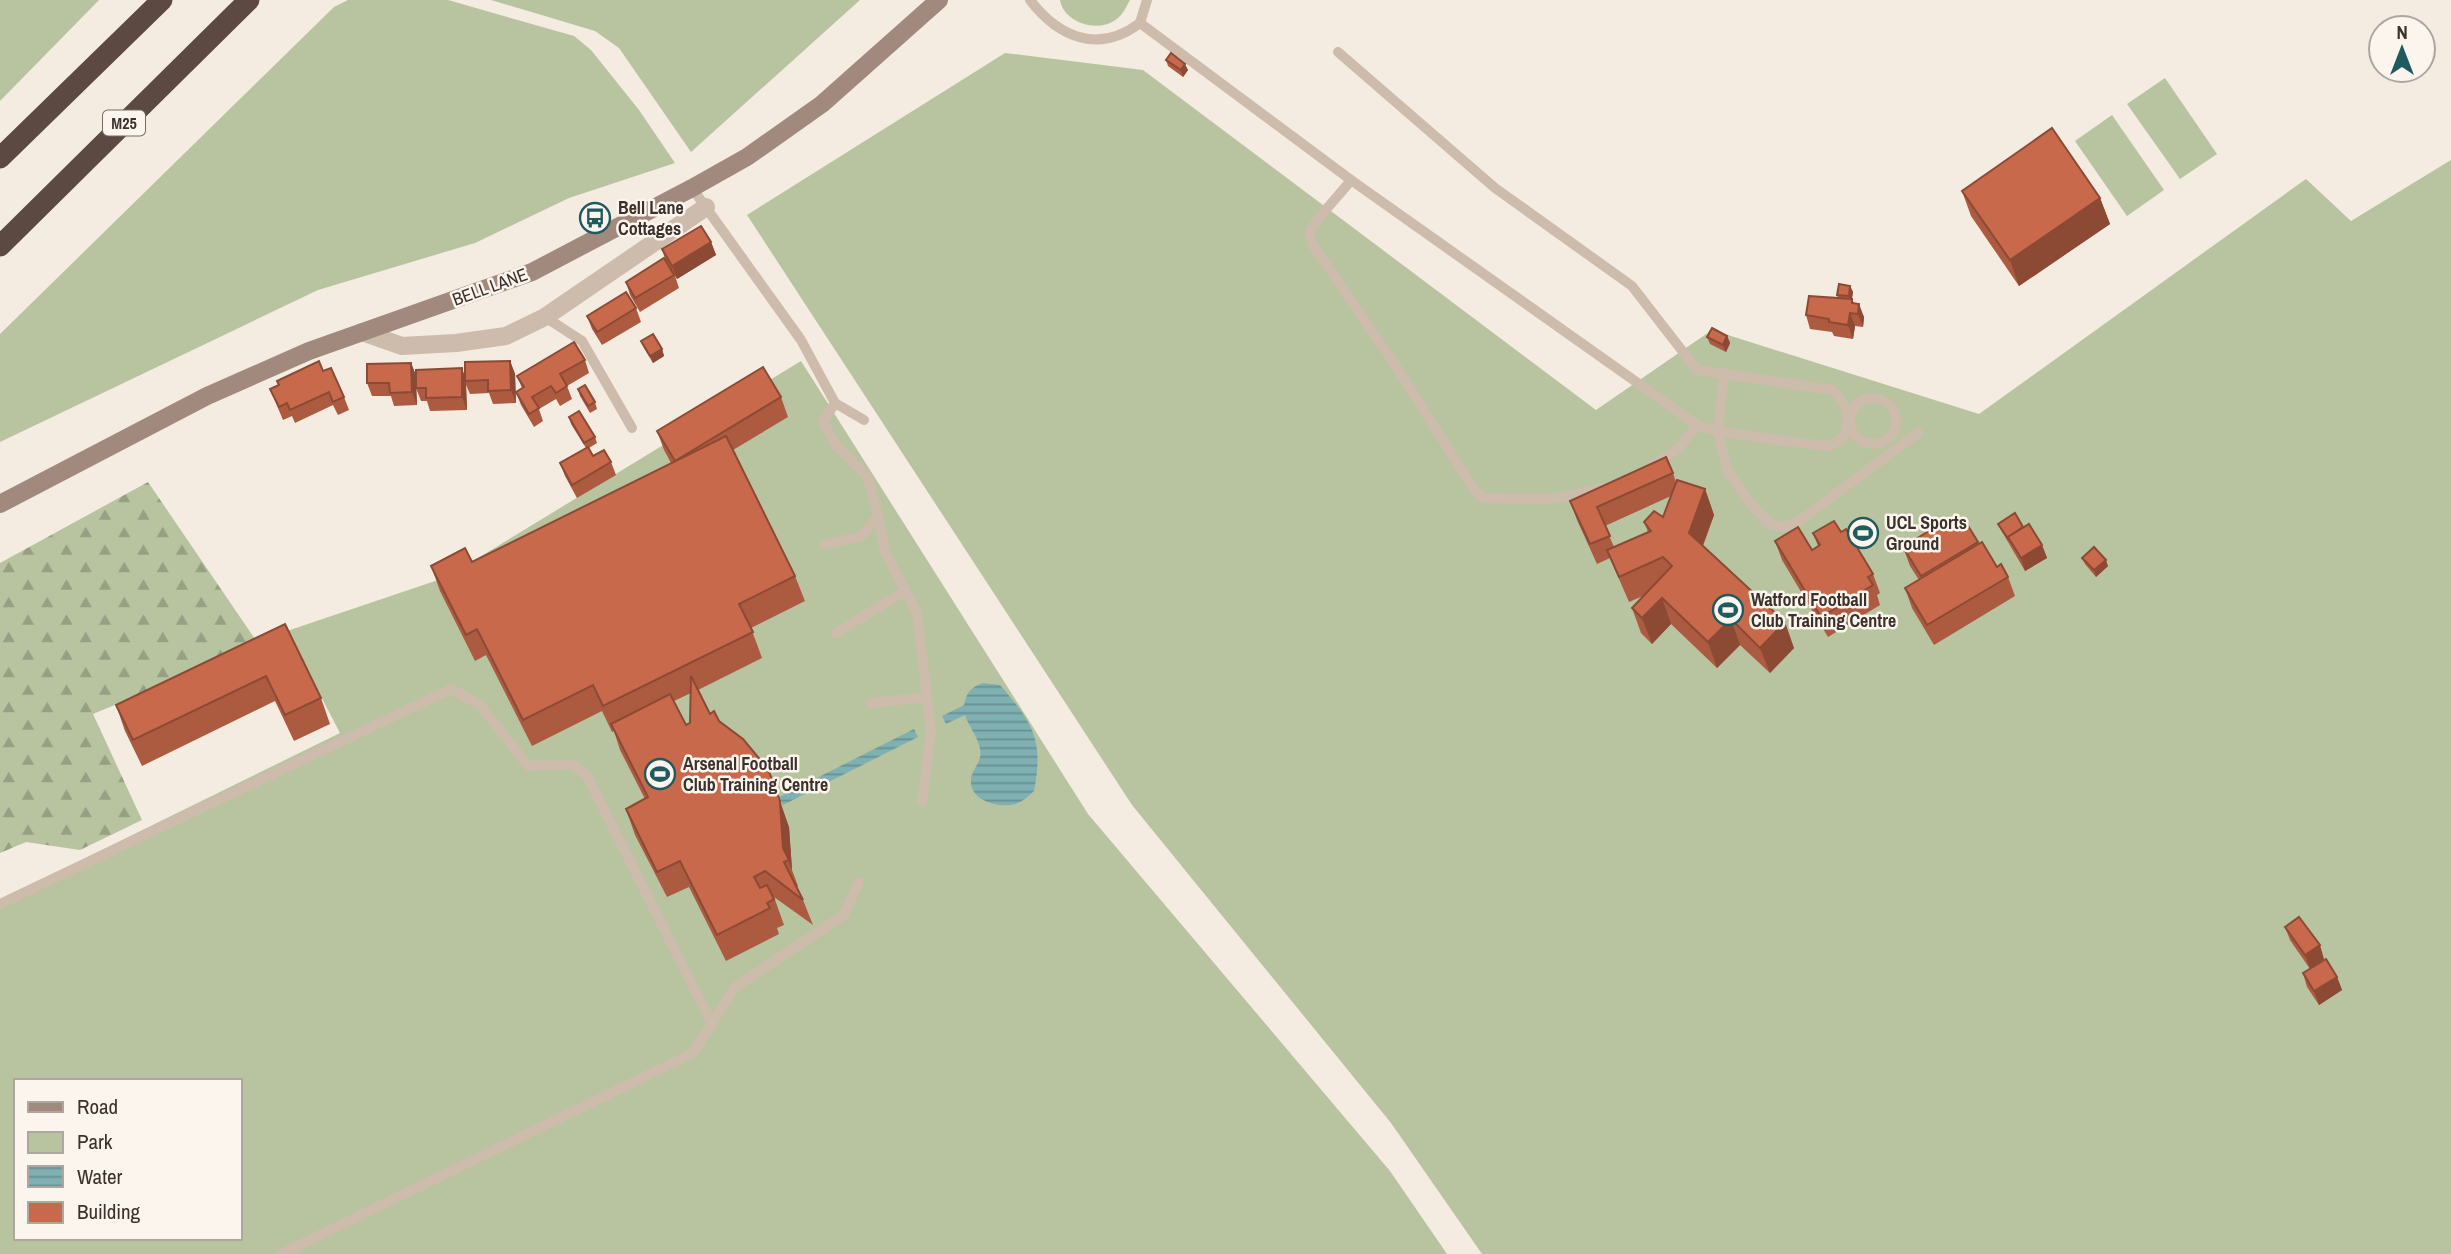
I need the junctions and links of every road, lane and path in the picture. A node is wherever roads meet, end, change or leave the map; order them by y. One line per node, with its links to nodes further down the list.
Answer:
1 (162, 0): 8 (highway)
2 (249, 0): 12 (highway, M25)
3 (939, 0): 10 (main road, BELL LANE)
4 (1030, 0): 6 (lane)
5 (1147, 0): 6 (lane)
6 (1140, 23): 9 (lane)
7 (1338, 52): 15 (lane)
8 (0, 158)
9 (1351, 180): 19 (lane); 24 (lane)
10 (692, 188): 11 (lane); 14 (main road, BELL LANE)
11 (706, 207): 13 (street); 16 (lane)
12 (0, 246)
13 (545, 317): 14 (street); 20 (lane)
14 (362, 332): 25 (main road, BELL LANE)
15 (1724, 373): 17 (lane); 21 (lane)
16 (835, 403): 18 (lane); 26 (lane)
17 (1849, 417): 17 (lane); 21 (lane)
18 (864, 420)
19 (1696, 425): 21 (lane); 23 (lane)
20 (632, 428)
21 (1718, 431): 22 (lane)
22 (1918, 433)
23 (1643, 471)
24 (1612, 485)
25 (0, 504)
26 (878, 515): 27 (lane); 28 (lane)
27 (824, 545)
28 (905, 590): 29 (lane); 30 (lane)
29 (835, 633)
30 (927, 697): 31 (lane); 32 (lane)
31 (871, 703)
32 (922, 802)
33 (859, 882): 35 (lane)
34 (0, 904): 35 (lane)
35 (712, 1024): 36 (lane)
36 (281, 1254)

